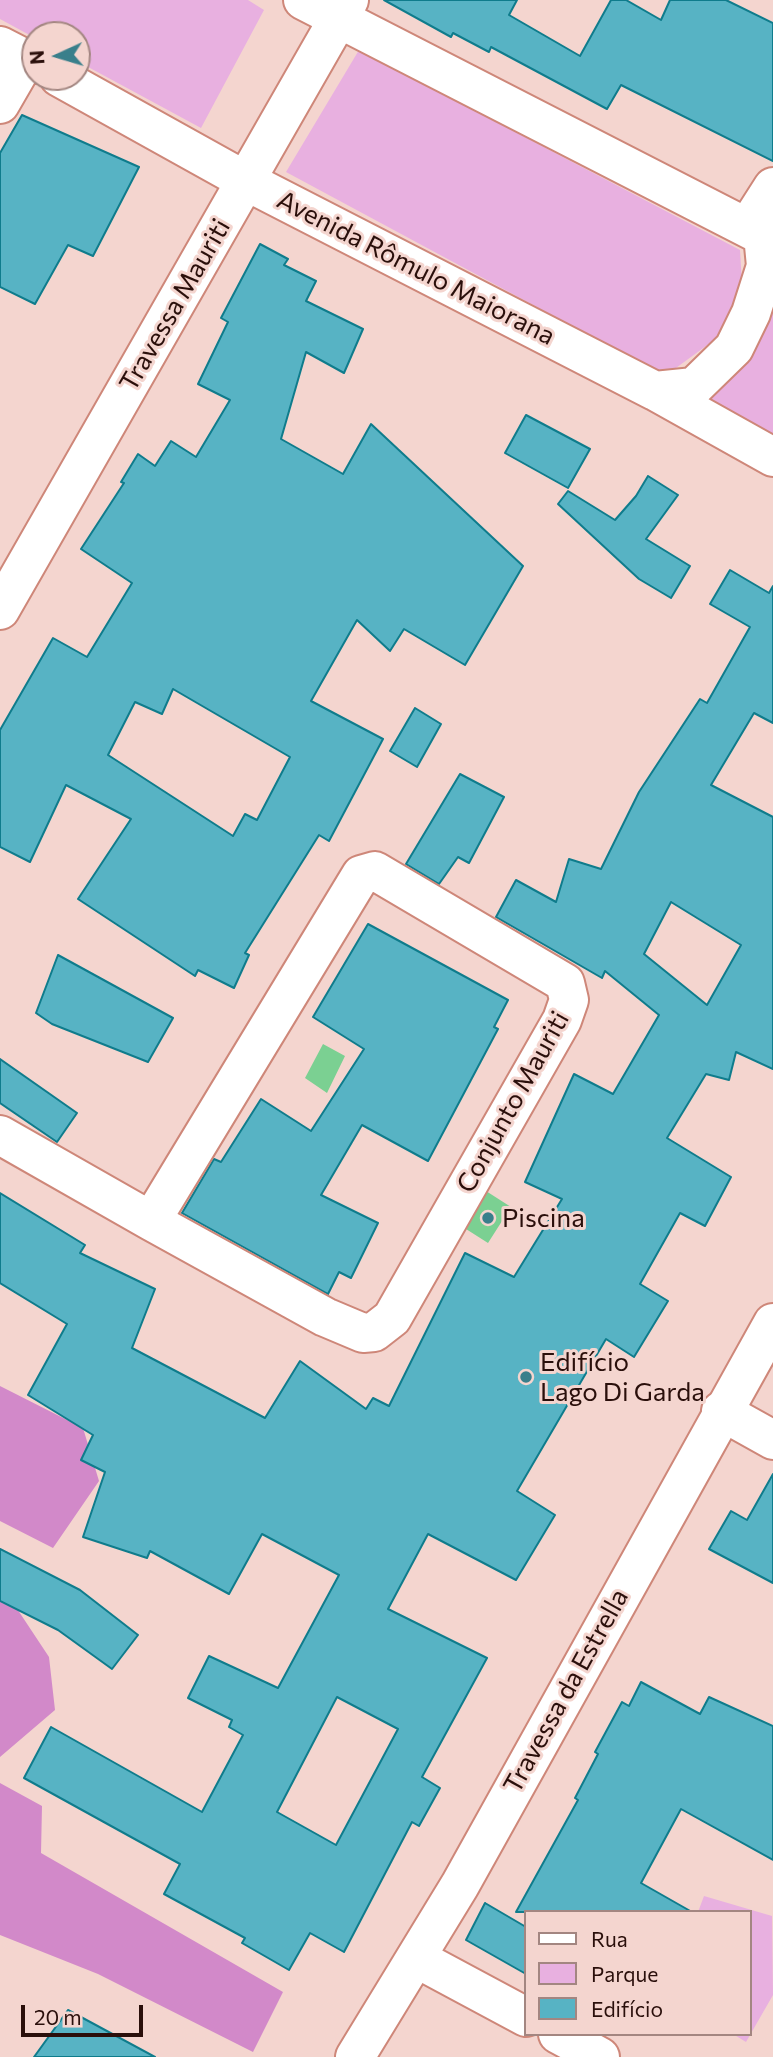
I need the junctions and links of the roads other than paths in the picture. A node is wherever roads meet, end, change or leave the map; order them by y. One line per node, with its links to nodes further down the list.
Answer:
1 (303, 0): 2 (street)
2 (344, 10): 6 (street, Travessa Mauriti); 8 (street)
3 (20, 57): 5 (street)
4 (84, 91): 6 (street, Avenida Rômulo Maiorana)
5 (0, 104)
6 (246, 181): 9 (street, Avenida Rômulo Maiorana); 11 (street, Travessa Mauriti)
7 (773, 187): 8 (street)
8 (761, 234): 9 (street)
9 (655, 391): 10 (street, Avenida Rômulo Maiorana)
10 (773, 457)
11 (0, 610)
12 (0, 1135): 13 (street, Conjunto Mauriti)
13 (151, 1221): 13 (street, Conjunto Mauriti)
14 (773, 1323): 15 (street, Travessa da Estrella)
15 (722, 1411): 16 (street); 17 (street, Travessa da Estrella)
16 (773, 1440)
17 (416, 1958): 18 (street); 20 (street, Travessa da Estrella)
18 (524, 2016)
19 (562, 2036): 21 (street)
20 (355, 2057)
21 (600, 2057)

